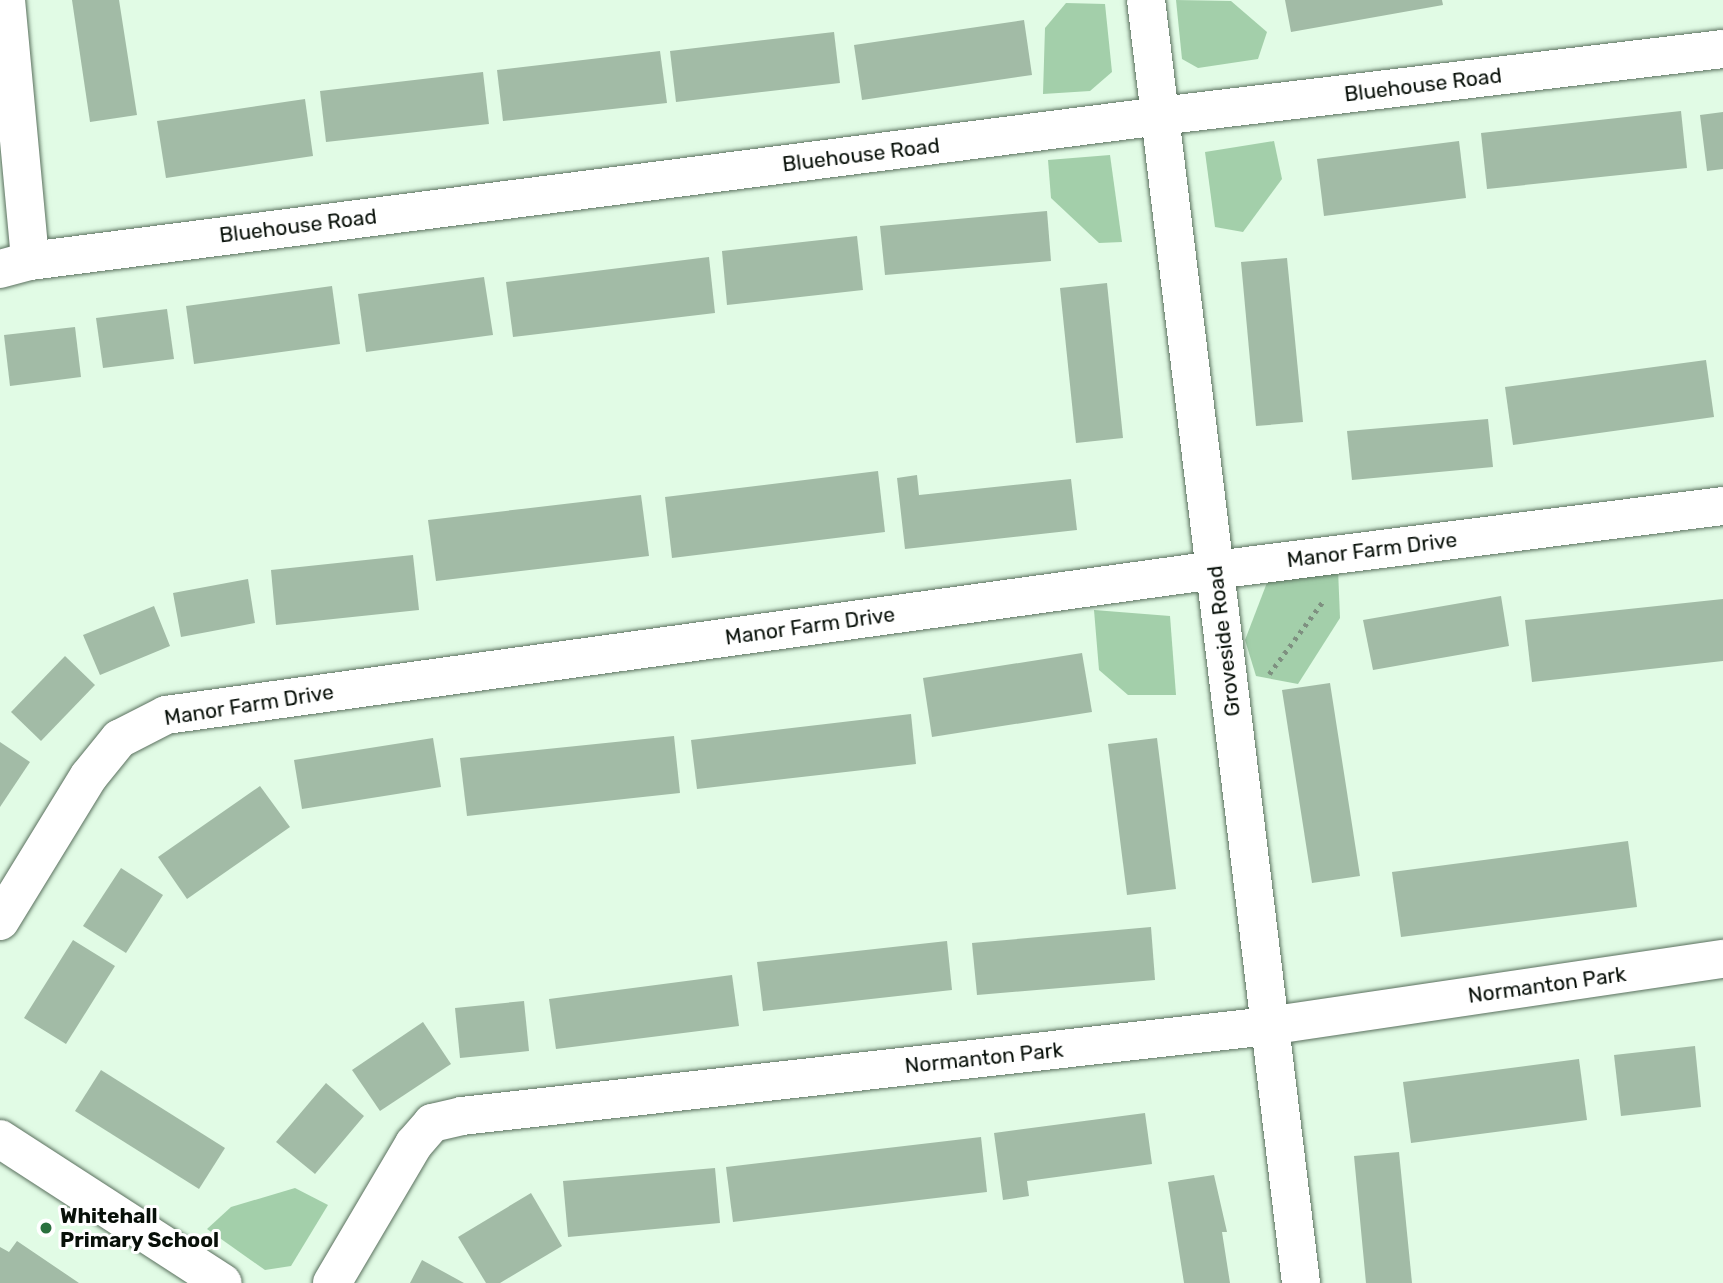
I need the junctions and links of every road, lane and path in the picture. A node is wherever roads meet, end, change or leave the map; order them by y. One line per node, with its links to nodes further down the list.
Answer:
1 (6, 0): 5 (street)
2 (1146, 0): 4 (street, Groveside Road)
3 (1723, 50): 4 (street, Bluehouse Road)
4 (1160, 116): 5 (street, Bluehouse Road); 8 (street, Groveside Road)
5 (15, 265)
6 (1723, 506): 7 (street, Manor Farm Drive)
7 (1360, 551): 8 (street, Manor Farm Drive); 9 (path)
8 (1215, 570): 9 (street, Groveside Road); 10 (street, Manor Farm Drive)
9 (1233, 722): 12 (street, Groveside Road)
10 (0, 921)
11 (1723, 959): 12 (street, Normanton Park)
12 (1268, 1026): 15 (street, Normanton Park); 16 (street, Groveside Road)
13 (0, 1139): 14 (street)
14 (223, 1283)
15 (332, 1283)
16 (1301, 1283)

